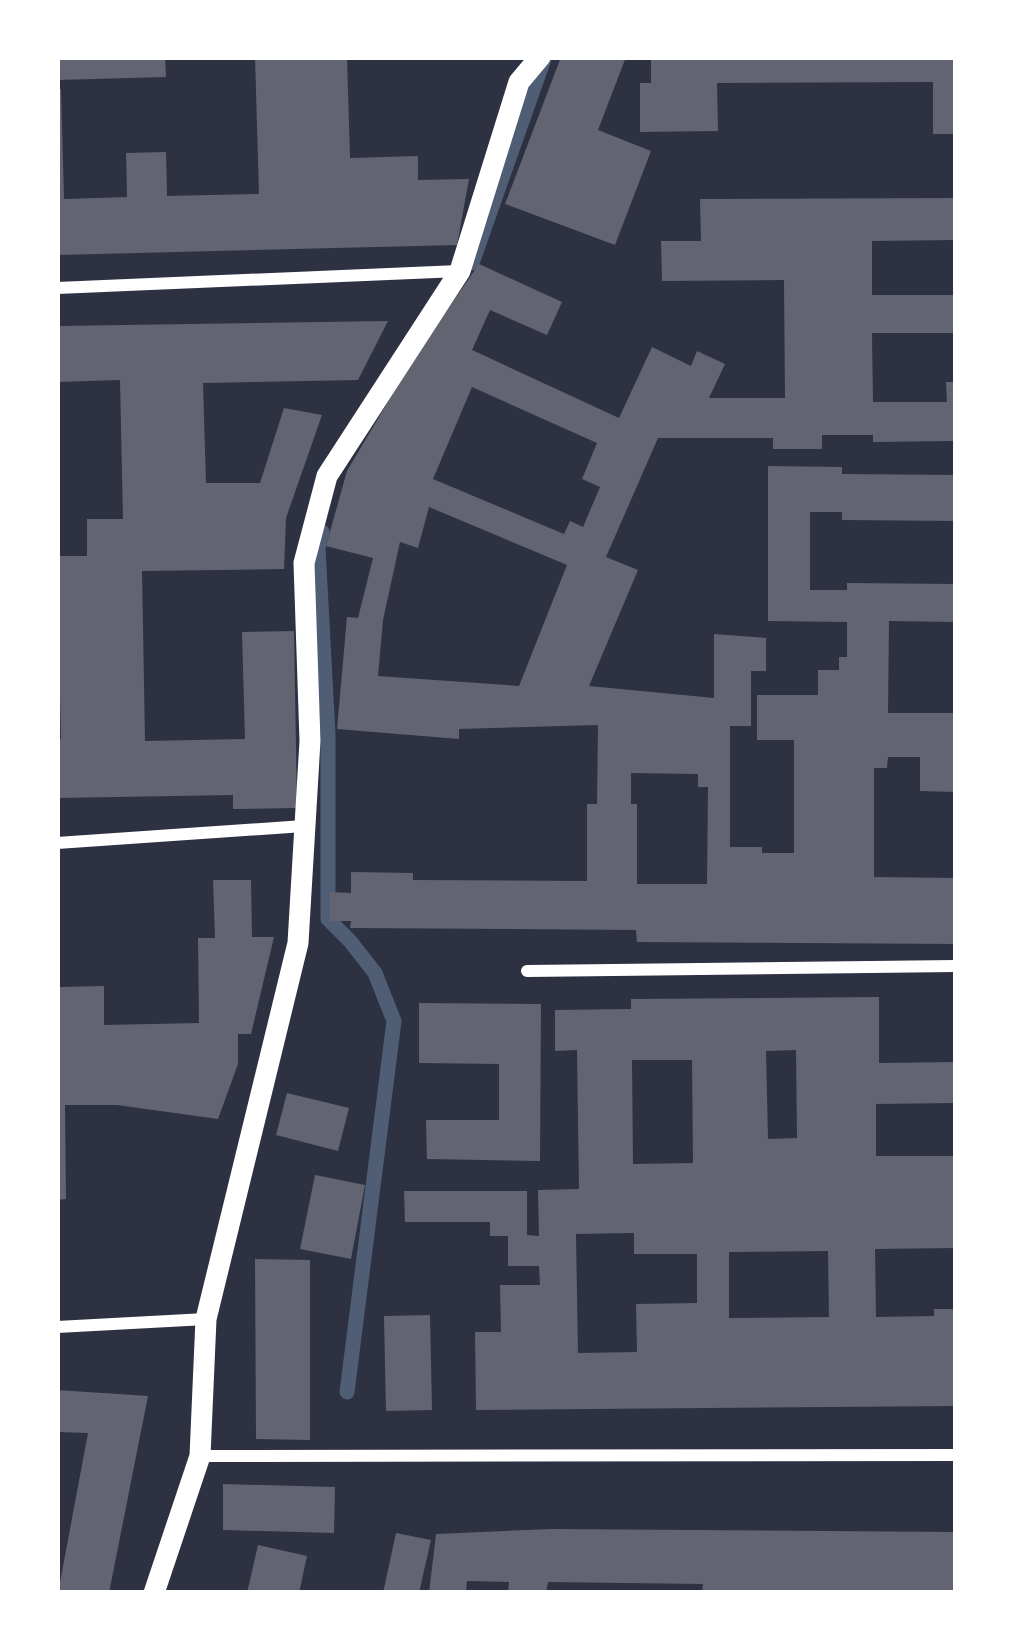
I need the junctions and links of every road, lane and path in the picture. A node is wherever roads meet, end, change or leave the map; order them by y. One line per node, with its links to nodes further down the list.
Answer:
1 (540, 57): 2 (street)
2 (460, 271): 3 (street); 4 (street)
3 (57, 288)
4 (304, 826): 5 (street); 8 (street)
5 (57, 844)
6 (956, 966): 7 (street)
7 (526, 971)
8 (206, 1318): 9 (street); 11 (street)
9 (57, 1327)
10 (956, 1455): 11 (street)
11 (200, 1456): 12 (street)
12 (154, 1593)

